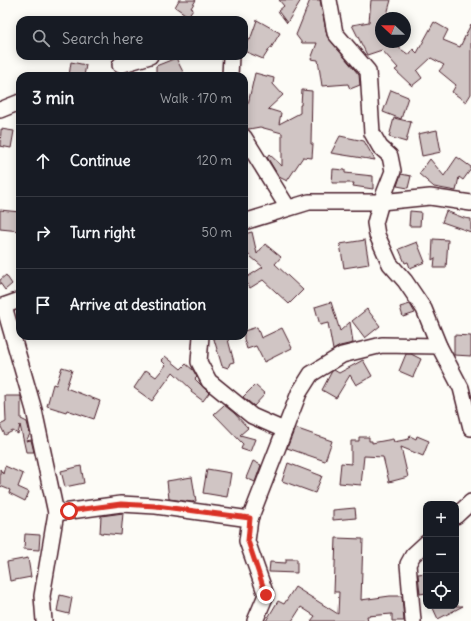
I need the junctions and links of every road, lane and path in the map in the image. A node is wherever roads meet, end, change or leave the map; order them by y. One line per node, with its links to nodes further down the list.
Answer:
1 (329, 0): 9 (street)
2 (137, 60): 4 (street)
3 (231, 60): 5 (street)
4 (120, 65)
5 (230, 72)
6 (16, 104): 7 (street)
7 (0, 110)
8 (248, 143): 11 (street)
9 (381, 202): 10 (street); 11 (street); 16 (street)
10 (471, 203)
11 (288, 208): 12 (street)
12 (248, 221)
13 (16, 302): 14 (street)
14 (2, 307): 21 (street)
15 (201, 340): 19 (street)
16 (439, 346): 17 (street); 19 (street)
17 (466, 385): 18 (street)
18 (471, 428)
19 (284, 430): 23 (street)
20 (471, 502): 22 (street)
21 (56, 513): 23 (street); 25 (street)
22 (459, 513)
23 (250, 518): 26 (street)
24 (423, 546): 27 (street)
25 (44, 621)
26 (255, 621)
27 (413, 621)

